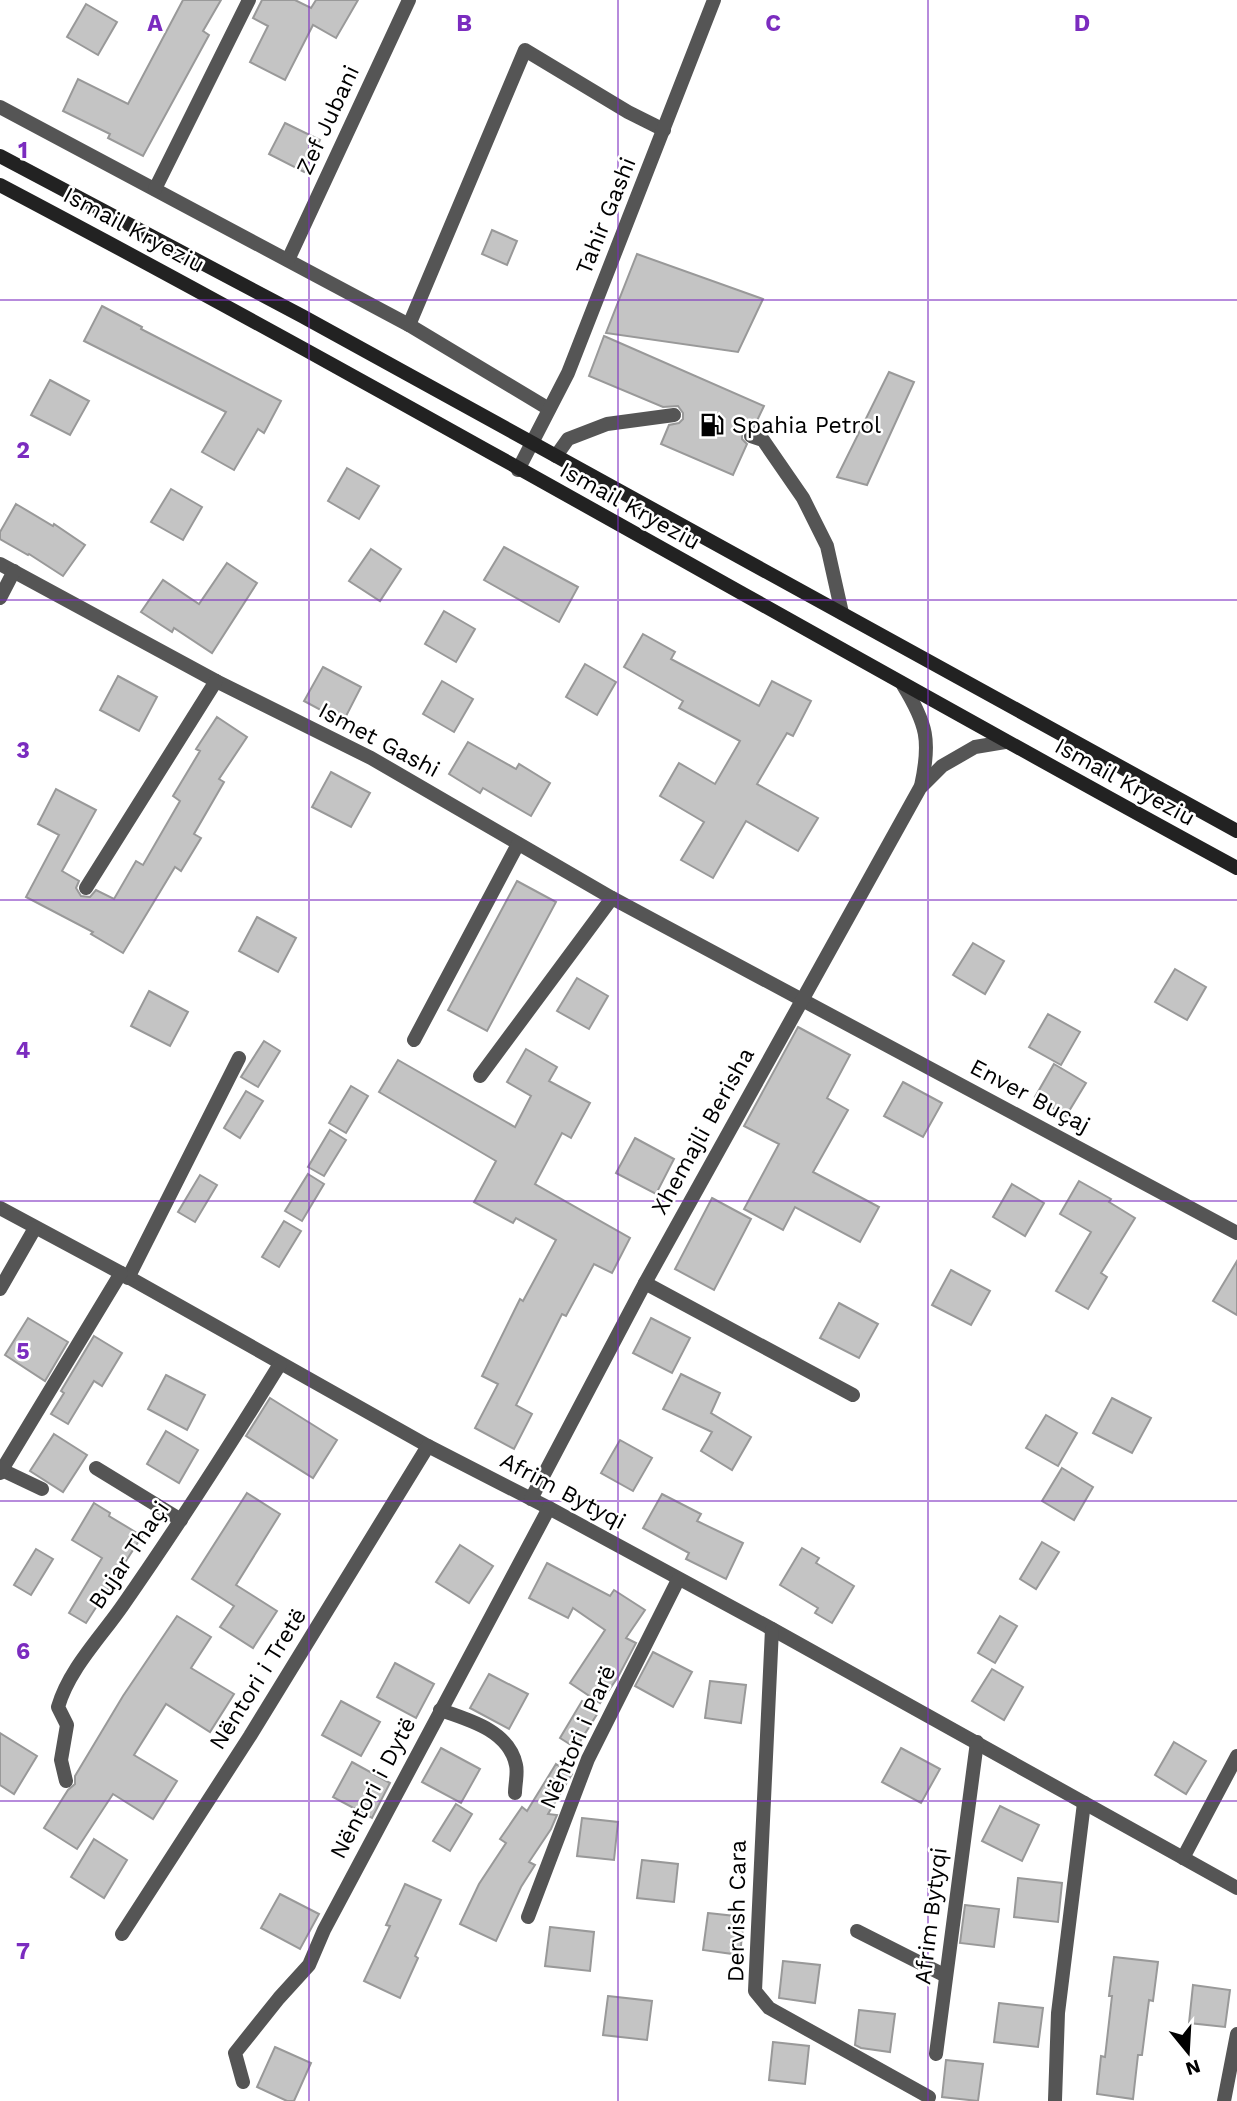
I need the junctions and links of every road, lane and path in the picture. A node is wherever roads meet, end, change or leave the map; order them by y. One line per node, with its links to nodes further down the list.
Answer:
1 (249, 0): 8 (street)
2 (409, 0): 9 (street, Zef Jubani)
3 (714, 0): 5 (street, Tahir Gashi)
4 (0, 107): 8 (street)
5 (664, 130): 10 (street); 11 (street, Tahir Gashi)
6 (0, 156): 14 (main road, Ismail Kryeziu)
7 (0, 185): 16 (main road, Ismail Kryeziu)
8 (155, 188): 9 (street)
9 (288, 260): 10 (street)
10 (409, 325): 11 (street)
11 (549, 409): 14 (street, Tahir Gashi)
12 (674, 415): 15 (street)
13 (751, 436): 20 (street)
14 (532, 444): 15 (main road, Ismail Kryeziu); 16 (street, Tahir Gashi)
15 (556, 456): 20 (main road, Ismail Kryeziu)
16 (518, 470): 22 (main road, Ismail Kryeziu)
17 (0, 564): 18 (street, Ismet Gashi)
18 (14, 571): 19 (street); 21 (street, Ismet Gashi)
19 (0, 598)
20 (842, 613): 25 (main road, Ismail Kryeziu)
21 (216, 681): 26 (street, Ismet Gashi); 28 (street)
22 (903, 685): 23 (main road, Ismail Kryeziu); 24 (street, Xhemajli Berisha)
23 (1005, 742): 24 (street, Xhemajli Berisha); 27 (main road, Ismail Kryeziu)
24 (920, 788): 30 (street, Xhemajli Berisha)
25 (1237, 831)
26 (518, 844): 29 (street, Ismet Gashi); 31 (street)
27 (1237, 868)
28 (86, 888)
29 (612, 898): 30 (street, Ismet Gashi); 33 (street)
30 (801, 1000): 36 (street, Enver Buçaj); 38 (street, Xhemajli Berisha)
31 (414, 1040)
32 (239, 1058): 37 (street)
33 (480, 1076)
34 (0, 1208): 35 (street, Afrim Bytyqi)
35 (35, 1228): 37 (street, Afrim Bytyqi); 39 (street)
36 (1237, 1233)
37 (125, 1276): 40 (street, Afrim Bytyqi); 44 (street)
38 (645, 1283): 41 (street); 46 (street, Xhemajli Berisha)
39 (0, 1289)
40 (280, 1364): 42 (street, Afrim Bytyqi); 48 (street, Bujar Thaçi)
41 (853, 1395)
42 (428, 1446): 46 (street, Afrim Bytyqi); 61 (street, Nëntori i Tretë)
43 (96, 1468): 48 (street)
44 (1, 1471): 45 (street)
45 (43, 1489)
46 (531, 1499): 47 (street, Afrim Bytyqi)
47 (549, 1508): 49 (street, Afrim Bytyqi); 51 (street, Nëntori i Dytë)
48 (181, 1520): 54 (street, Bujar Thaçi)
49 (678, 1580): 50 (street, Afrim Bytyqi); 59 (street, Nëntori i Parë)
50 (772, 1629): 52 (street, Afrim Bytyqi); 66 (street, Dervish Cara)
51 (440, 1710): 55 (street); 65 (street, Nëntori i Dytë)
52 (977, 1742): 56 (street, Afrim Bytyqi); 62 (street, Afrim Bytyqi)
53 (1237, 1756): 57 (street)
54 (66, 1781)
55 (515, 1793)
56 (1084, 1803): 57 (street, Afrim Bytyqi); 67 (street)
57 (1183, 1858): 58 (street, Afrim Bytyqi)
58 (1237, 1888)
59 (528, 1917)
60 (857, 1931): 62 (street)
61 (122, 1934)
62 (946, 1976): 64 (street, Afrim Bytyqi)
63 (1237, 2034): 68 (street)
64 (936, 2054)
65 (243, 2082)
66 (929, 2096)
67 (1055, 2100)
68 (1224, 2101)

